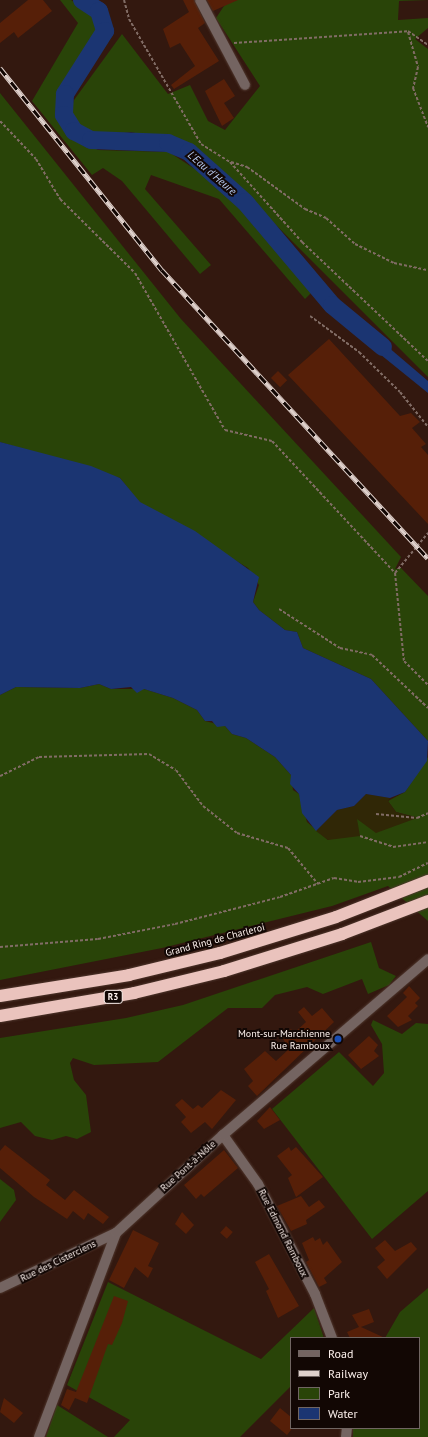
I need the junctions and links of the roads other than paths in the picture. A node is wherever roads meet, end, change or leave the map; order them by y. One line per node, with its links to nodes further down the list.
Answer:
1 (200, 0): 2 (street)
2 (245, 85)
3 (428, 881): 6 (highway, Grand Ring de Charleroi / R3)
4 (428, 901): 7 (highway, R3)
5 (428, 959): 8 (street, Rue Pont-à-Nôle)
6 (0, 996)
7 (0, 1016)
8 (223, 1135): 9 (street, Rue Pont-à-Nôle); 11 (street, Rue Edmond Ramboux)
9 (116, 1233): 10 (street, Rue des Cisterciens); 12 (street, Rue Pont-à-Nôle)
10 (0, 1288)
11 (332, 1337)
12 (39, 1437)

